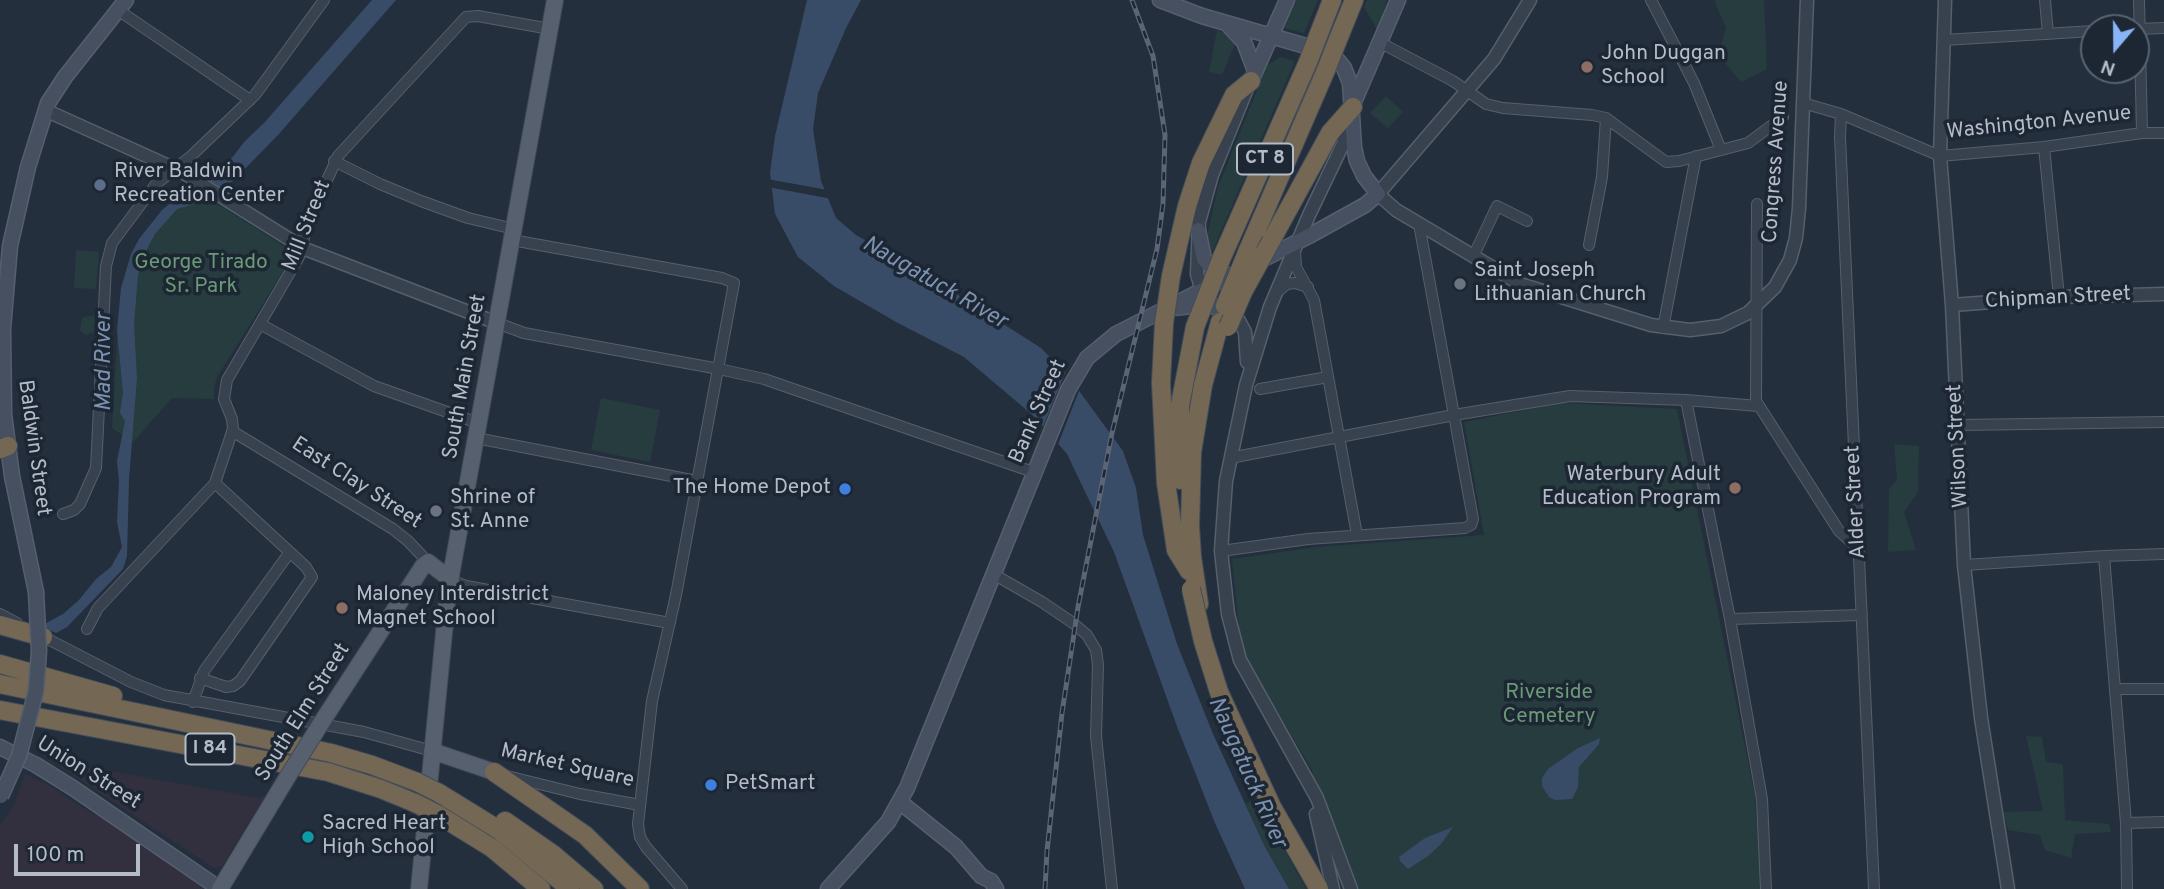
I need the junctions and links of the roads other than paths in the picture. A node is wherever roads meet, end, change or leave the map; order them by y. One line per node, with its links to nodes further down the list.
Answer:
1 (324, 0): 24 (street)
2 (555, 0): 15 (main road, South Main Street)
3 (1160, 0): 14 (main road)
4 (1287, 0): 18 (main road)
5 (1332, 0): 91 (highway, CT 8, bridge)
6 (1353, 0): 59 (highway, CT 8, bridge)
7 (1398, 0): 20 (main road)
8 (1530, 0): 23 (street, Bank Street)
9 (1651, 0): 34 (street)
10 (1807, 0): 25 (street, Congress Avenue)
11 (1945, 0): 19 (street, Wilson Street)
12 (2046, 0): 17 (street)
13 (122, 5): 24 (street); 27 (main road, Baldwin Street)
14 (1222, 22): 18 (main road); 21 (main road)
15 (550, 29): 37 (street, Mill Street); 45 (main road, South Main Street)
16 (2080, 32): 17 (street)
17 (2048, 34): 19 (street)
18 (1270, 37): 21 (main road); 26 (main road)
19 (1944, 40): 36 (street, Wilson Street)
20 (1381, 43): 23 (street); 26 (main road)
21 (1253, 76): 44 (street); 58 (highway, bridge)
22 (2141, 84): 32 (street)
23 (1467, 92): 30 (street); 39 (street, Bank Street)
24 (250, 100): 38 (street)
25 (1803, 103): 28 (street, Washington Avenue); 57 (street, Congress Avenue)
26 (1353, 107): 39 (main road, Congress Avenue); 47 (street); 59 (highway, bridge)
27 (45, 110): 38 (street); 43 (main road, Baldwin Street)
28 (1841, 114): 36 (street, Washington Avenue); 84 (street, Alder Street)
29 (1783, 117): 34 (street)
30 (1606, 118): 35 (street); 46 (street)
31 (2164, 133): 32 (street, Washington Avenue)
32 (2143, 134): 33 (street, Washington Avenue)
33 (2044, 148): 36 (street, Washington Avenue); 55 (street)
34 (1721, 150): 35 (street)
35 (1696, 156): 62 (street)
36 (1940, 156): 56 (street, Wilson Street)
37 (334, 161): 45 (street); 48 (street, Mill Street)
38 (182, 172): 48 (street); 82 (street)
39 (1378, 194): 42 (street, Congress Avenue); 47 (main road, Bank Street)
40 (1757, 204): 57 (street)
41 (1527, 221): 49 (street)
42 (1419, 225): 49 (street, Congress Avenue); 70 (street)
43 (6, 230): 63 (main road, Baldwin Street)
44 (1198, 230): 50 (main road); 52 (street)
45 (513, 235): 60 (main road, South Main Street); 64 (street)
46 (1589, 245)
47 (1296, 246): 50 (main road, Bank Street); 51 (street); 53 (street)
48 (302, 247): 60 (street); 61 (street, Mill Street)
49 (1473, 257): 62 (street, Congress Avenue)
50 (1235, 273): 52 (main road, Bank Street)
51 (1308, 287): 53 (street); 65 (street)
52 (1203, 289): 58 (main road, Bank Street); 59 (street)
53 (1275, 294): 66 (street)
54 (2164, 294): 55 (street, Chipman Street)
55 (2059, 297): 56 (street, Chipman Street)
56 (1952, 304): 72 (street, Wilson Street)
57 (1756, 307): 62 (street, Congress Avenue); 69 (street)
58 (1163, 316): 59 (main road); 79 (main road, Bank Street); 91 (highway)
59 (1224, 319): 66 (street); 110 (highway, bridge)
60 (497, 323): 64 (street); 74 (main road, South Main Street)
61 (260, 324): 73 (street, Mill Street); 74 (street)
62 (1663, 328)
63 (1, 360): 76 (main road, Baldwin Street)
64 (719, 369): 79 (street); 80 (street)
65 (1328, 377): 67 (street); 75 (street)
66 (1245, 386): 77 (street)
67 (1260, 390)
68 (1686, 400): 69 (street); 70 (street); 96 (street)
69 (1758, 406): 84 (street)
70 (1454, 415): 75 (street); 83 (street)
71 (2164, 422): 72 (street)
72 (1959, 425): 90 (street, Wilson Street)
73 (232, 431): 81 (street); 89 (street, East Clay Street)
74 (477, 431): 80 (street); 93 (main road, South Main Street)
75 (1339, 437): 77 (street); 83 (street)
76 (4, 447): 78 (main road, Baldwin Street)
77 (1230, 458): 85 (street)
78 (6, 468): 114 (main road, Baldwin Street, bridge)
79 (1035, 473): 92 (main road, Bank Street)
80 (697, 481): 97 (street)
81 (215, 483): 86 (street); 99 (street)
82 (63, 514)
83 (1357, 535): 85 (street)
84 (1859, 549): 95 (street, Alder Street)
85 (1221, 551): 113 (street)
86 (290, 552): 102 (street); 102 (street)
87 (2164, 554): 88 (street)
88 (2104, 556): 90 (street); 104 (street)
89 (428, 562): 93 (main road, East Clay Street); 122 (main road, South Elm Street, bridge)
90 (1964, 565): 138 (street, Wilson Street)
91 (1189, 571): 133 (highway, CT 8, bridge)
92 (995, 575): 115 (main road, Bank Street); 132 (street)
93 (450, 580): 97 (street); 111 (main road, South Main Street)
94 (0, 614): 100 (street)
95 (1862, 615): 96 (street); 137 (street, Alder Street)
96 (1730, 619): 136 (street)
97 (670, 623): 116 (street)
98 (0, 625): 100 (highway)
99 (87, 629)
100 (43, 637): 106 (street)
101 (0, 664): 108 (highway)
102 (200, 678): 106 (street)
103 (0, 684): 108 (highway, I 84)
104 (2115, 689): 105 (street); 119 (street)
105 (2164, 689)
106 (193, 702): 111 (street)
107 (0, 710): 120 (highway, I 84, bridge)
108 (161, 718): 117 (highway, I 84, bridge)
109 (0, 747): 122 (main road, Union Street)
110 (1244, 747): 133 (highway, bridge); 134 (highway, bridge)
111 (432, 751): 112 (main road, Market Square); 123 (main road, South Main Street)
112 (494, 772): 116 (street, Market Square); 128 (highway)
113 (1309, 783): 134 (street); 135 (street)
114 (1, 798)
115 (900, 802): 121 (main road); 130 (main road, Bank Street)
116 (640, 805): 129 (street, Market Square)
117 (465, 807): 126 (highway, I 84); 127 (highway)
118 (2164, 821): 119 (street)
119 (2126, 823): 139 (street)
120 (481, 841): 124 (highway); 125 (highway, I 84)
121 (982, 882): 131 (main road)
122 (220, 889)
123 (419, 889)
124 (526, 889)
125 (541, 889)
126 (570, 889)
127 (594, 889)
128 (640, 889)
129 (682, 889)
130 (828, 889)
131 (996, 889)
132 (1112, 889)
133 (1317, 889)
134 (1330, 889)
135 (1351, 889)
136 (1766, 889)
137 (1874, 889)
138 (2008, 889)
139 (2127, 889)

